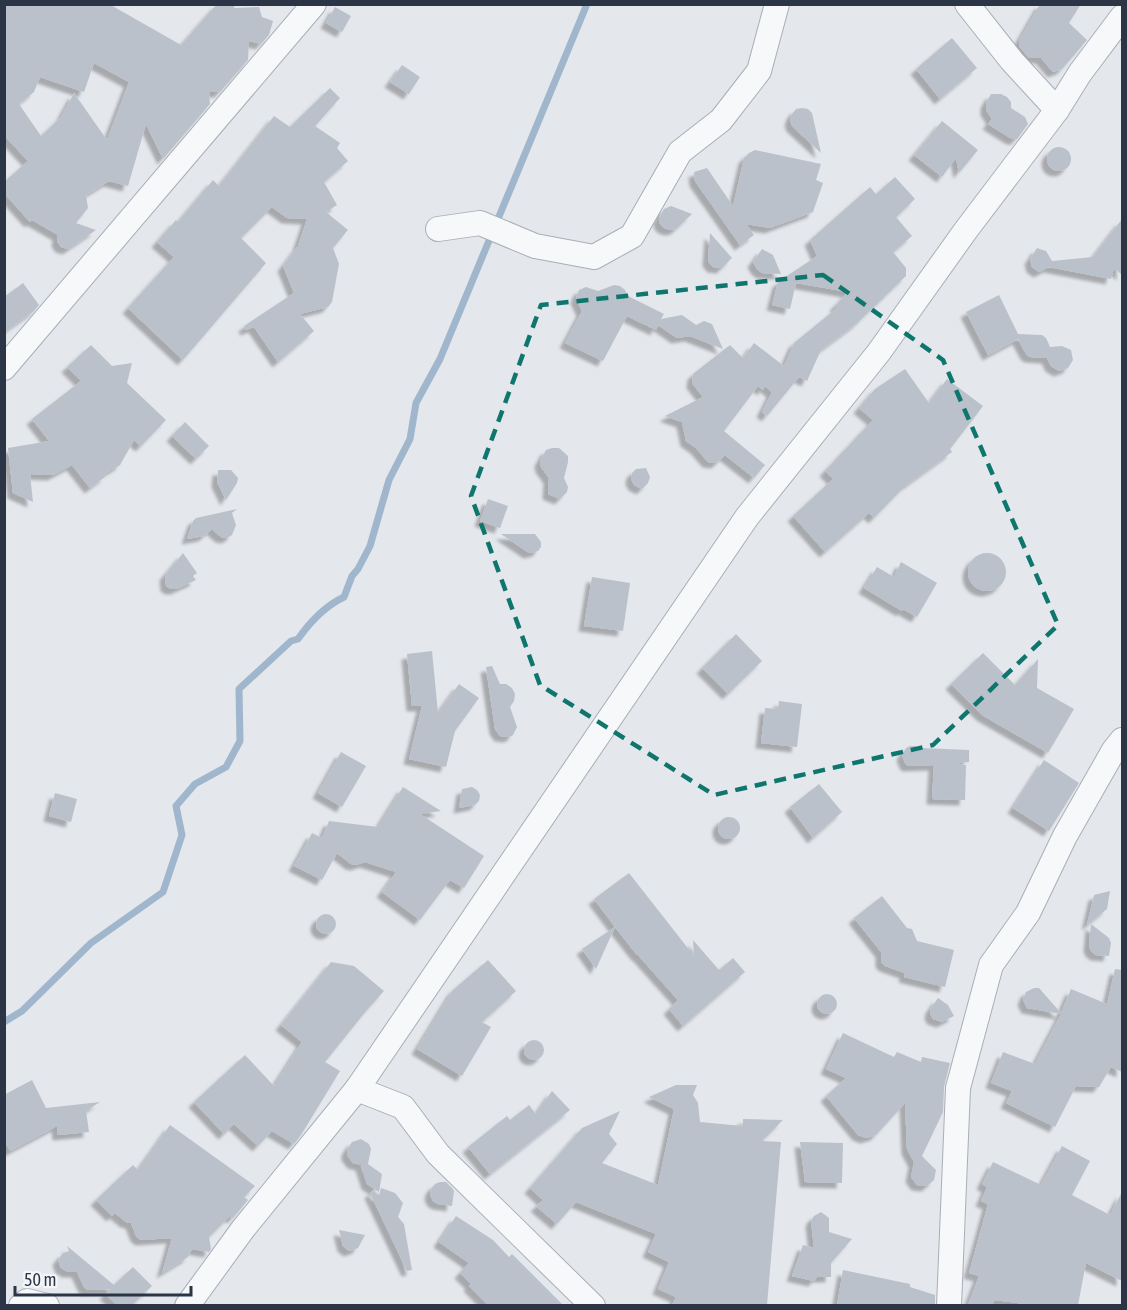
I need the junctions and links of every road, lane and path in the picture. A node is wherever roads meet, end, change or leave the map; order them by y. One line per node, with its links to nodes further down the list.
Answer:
1 (314, 4): 7 (street)
2 (777, 4): 6 (street)
3 (967, 4): 5 (street)
4 (1122, 17): 5 (street)
5 (1057, 110): 9 (street)
6 (438, 229)
7 (4, 368)
8 (1120, 747): 14 (street)
9 (357, 1089): 12 (street); 13 (street)
10 (21, 1305): 11 (street)
11 (47, 1305)
12 (188, 1305)
13 (593, 1305)
14 (949, 1305)

